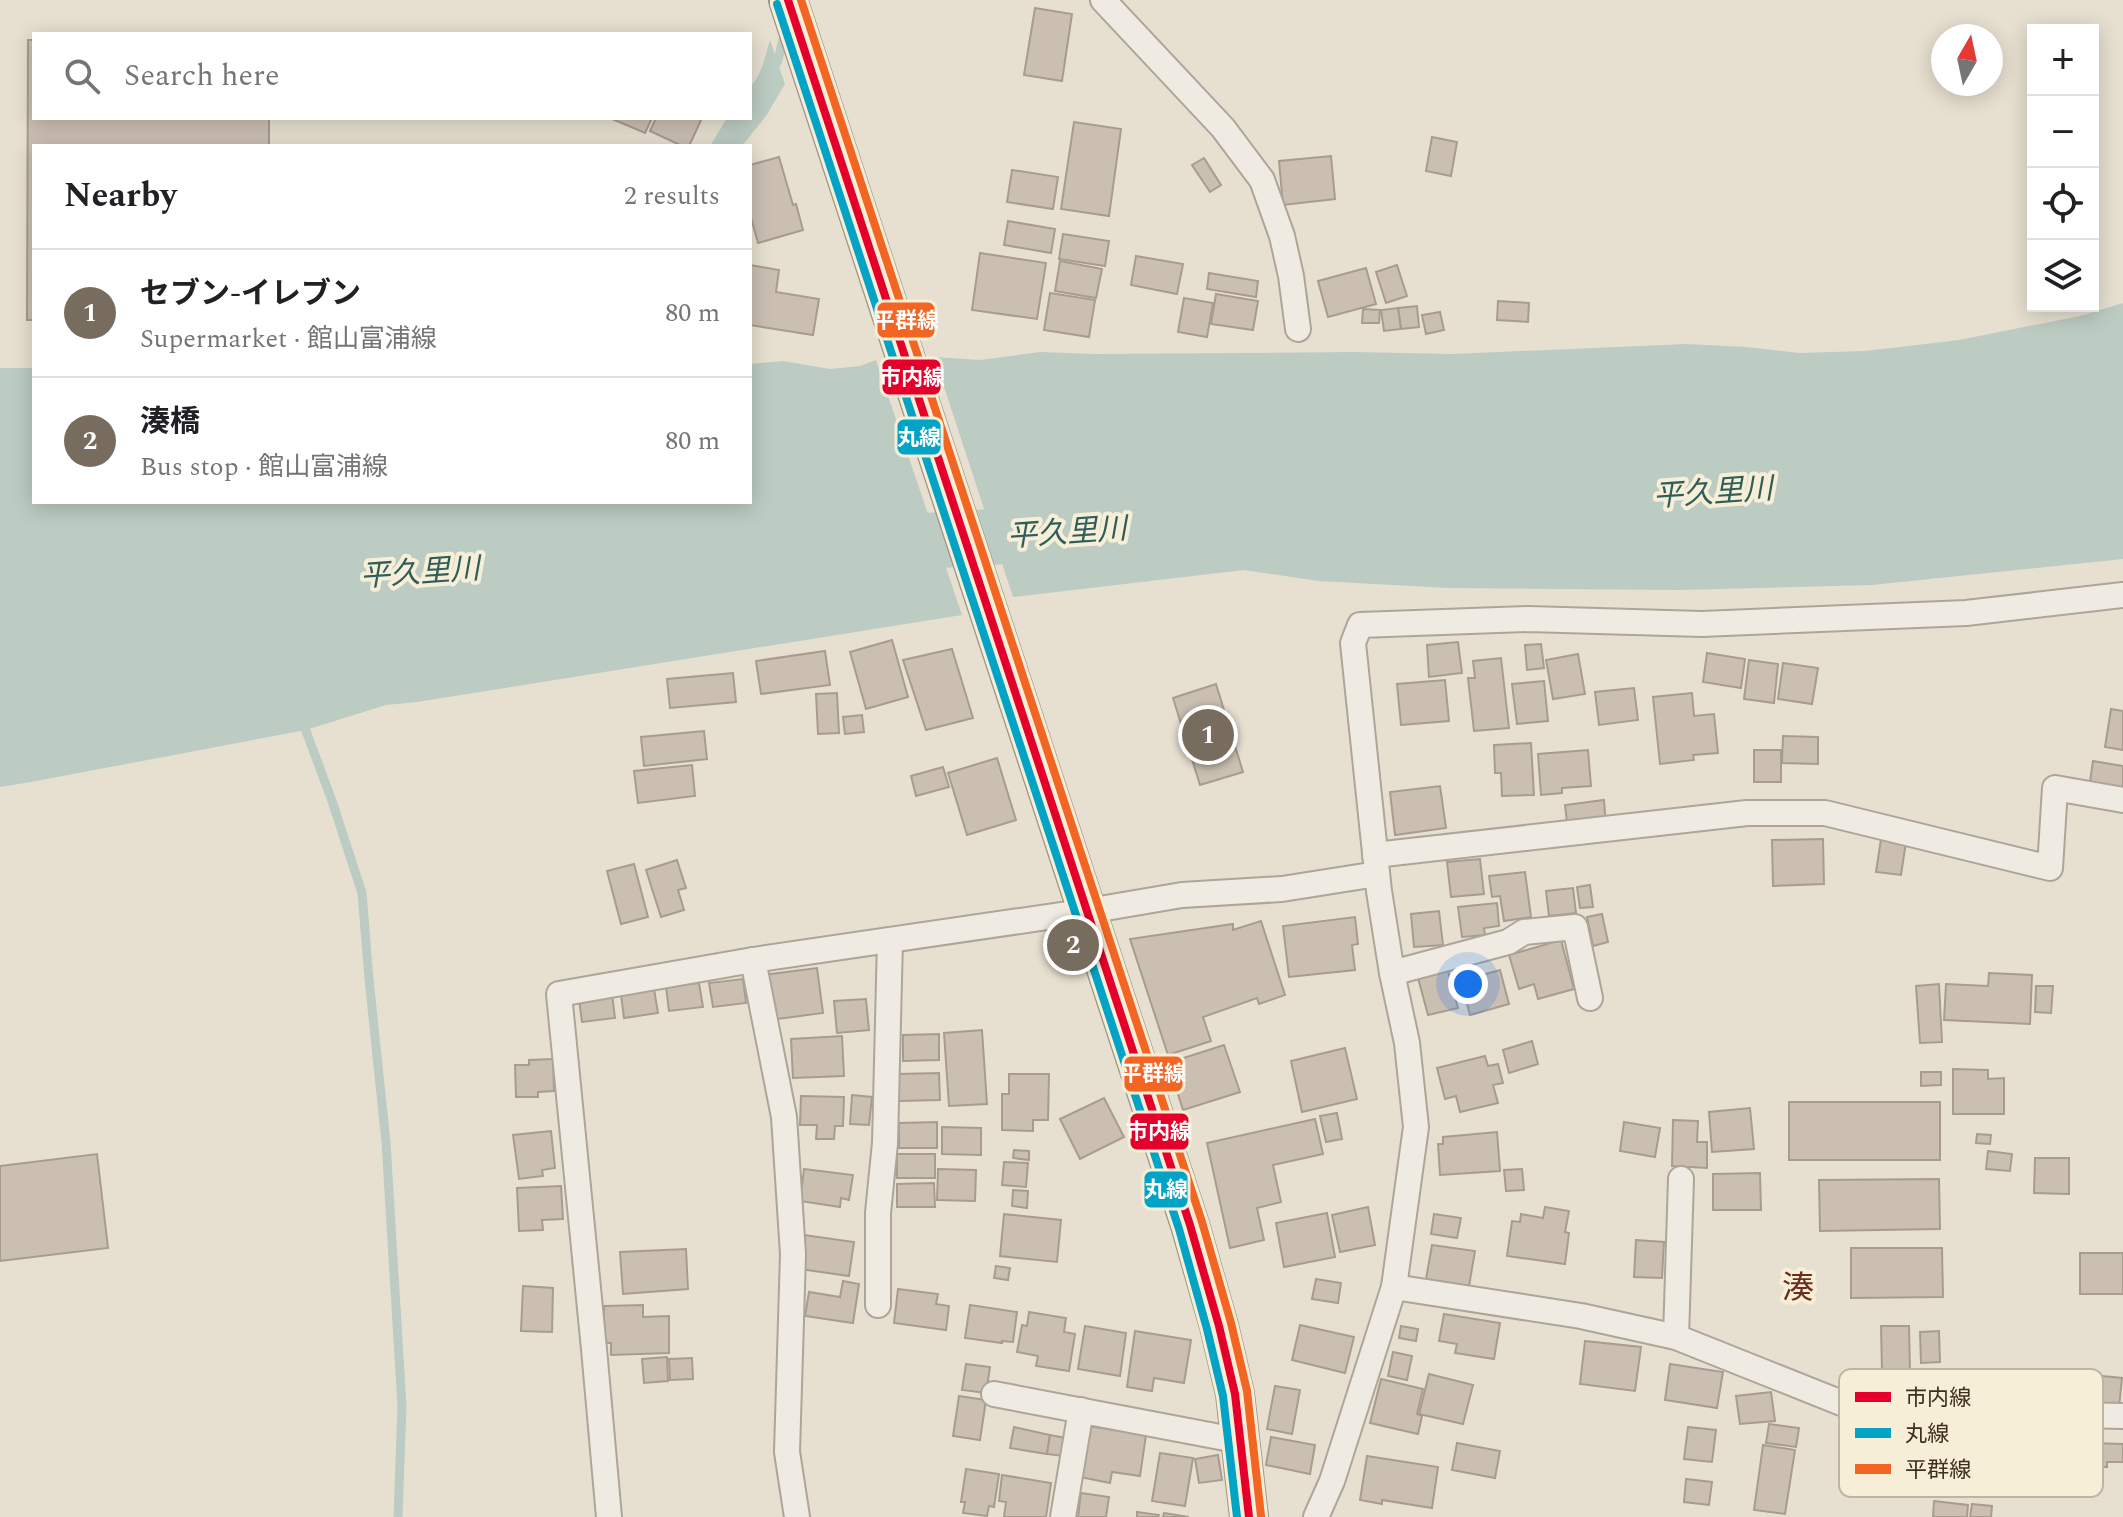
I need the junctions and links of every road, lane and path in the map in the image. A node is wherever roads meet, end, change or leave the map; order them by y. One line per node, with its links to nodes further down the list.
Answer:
1 (788, 0): 7 (main road)
2 (1103, 0): 3 (street)
3 (1298, 329)
4 (2123, 595): 6 (street)
5 (2123, 800): 6 (street)
6 (1376, 865): 7 (street); 10 (street)
7 (1088, 911): 8 (street); 21 (main road)
8 (890, 940): 9 (street); 14 (street)
9 (753, 960): 22 (street); 23 (street)
10 (1392, 973): 11 (street); 13 (street)
11 (1590, 998)
12 (1681, 1179): 15 (street)
13 (1394, 1287): 15 (street); 26 (street)
14 (878, 1305)
15 (1676, 1337): 17 (street)
16 (994, 1394): 18 (street)
17 (1839, 1402)
18 (1081, 1410): 21 (street); 24 (street)
19 (2103, 1416): 20 (street)
20 (2123, 1416)
21 (1241, 1441): 25 (main road)
22 (609, 1517)
23 (797, 1517)
24 (1063, 1517)
25 (1249, 1517)
26 (1316, 1517)

